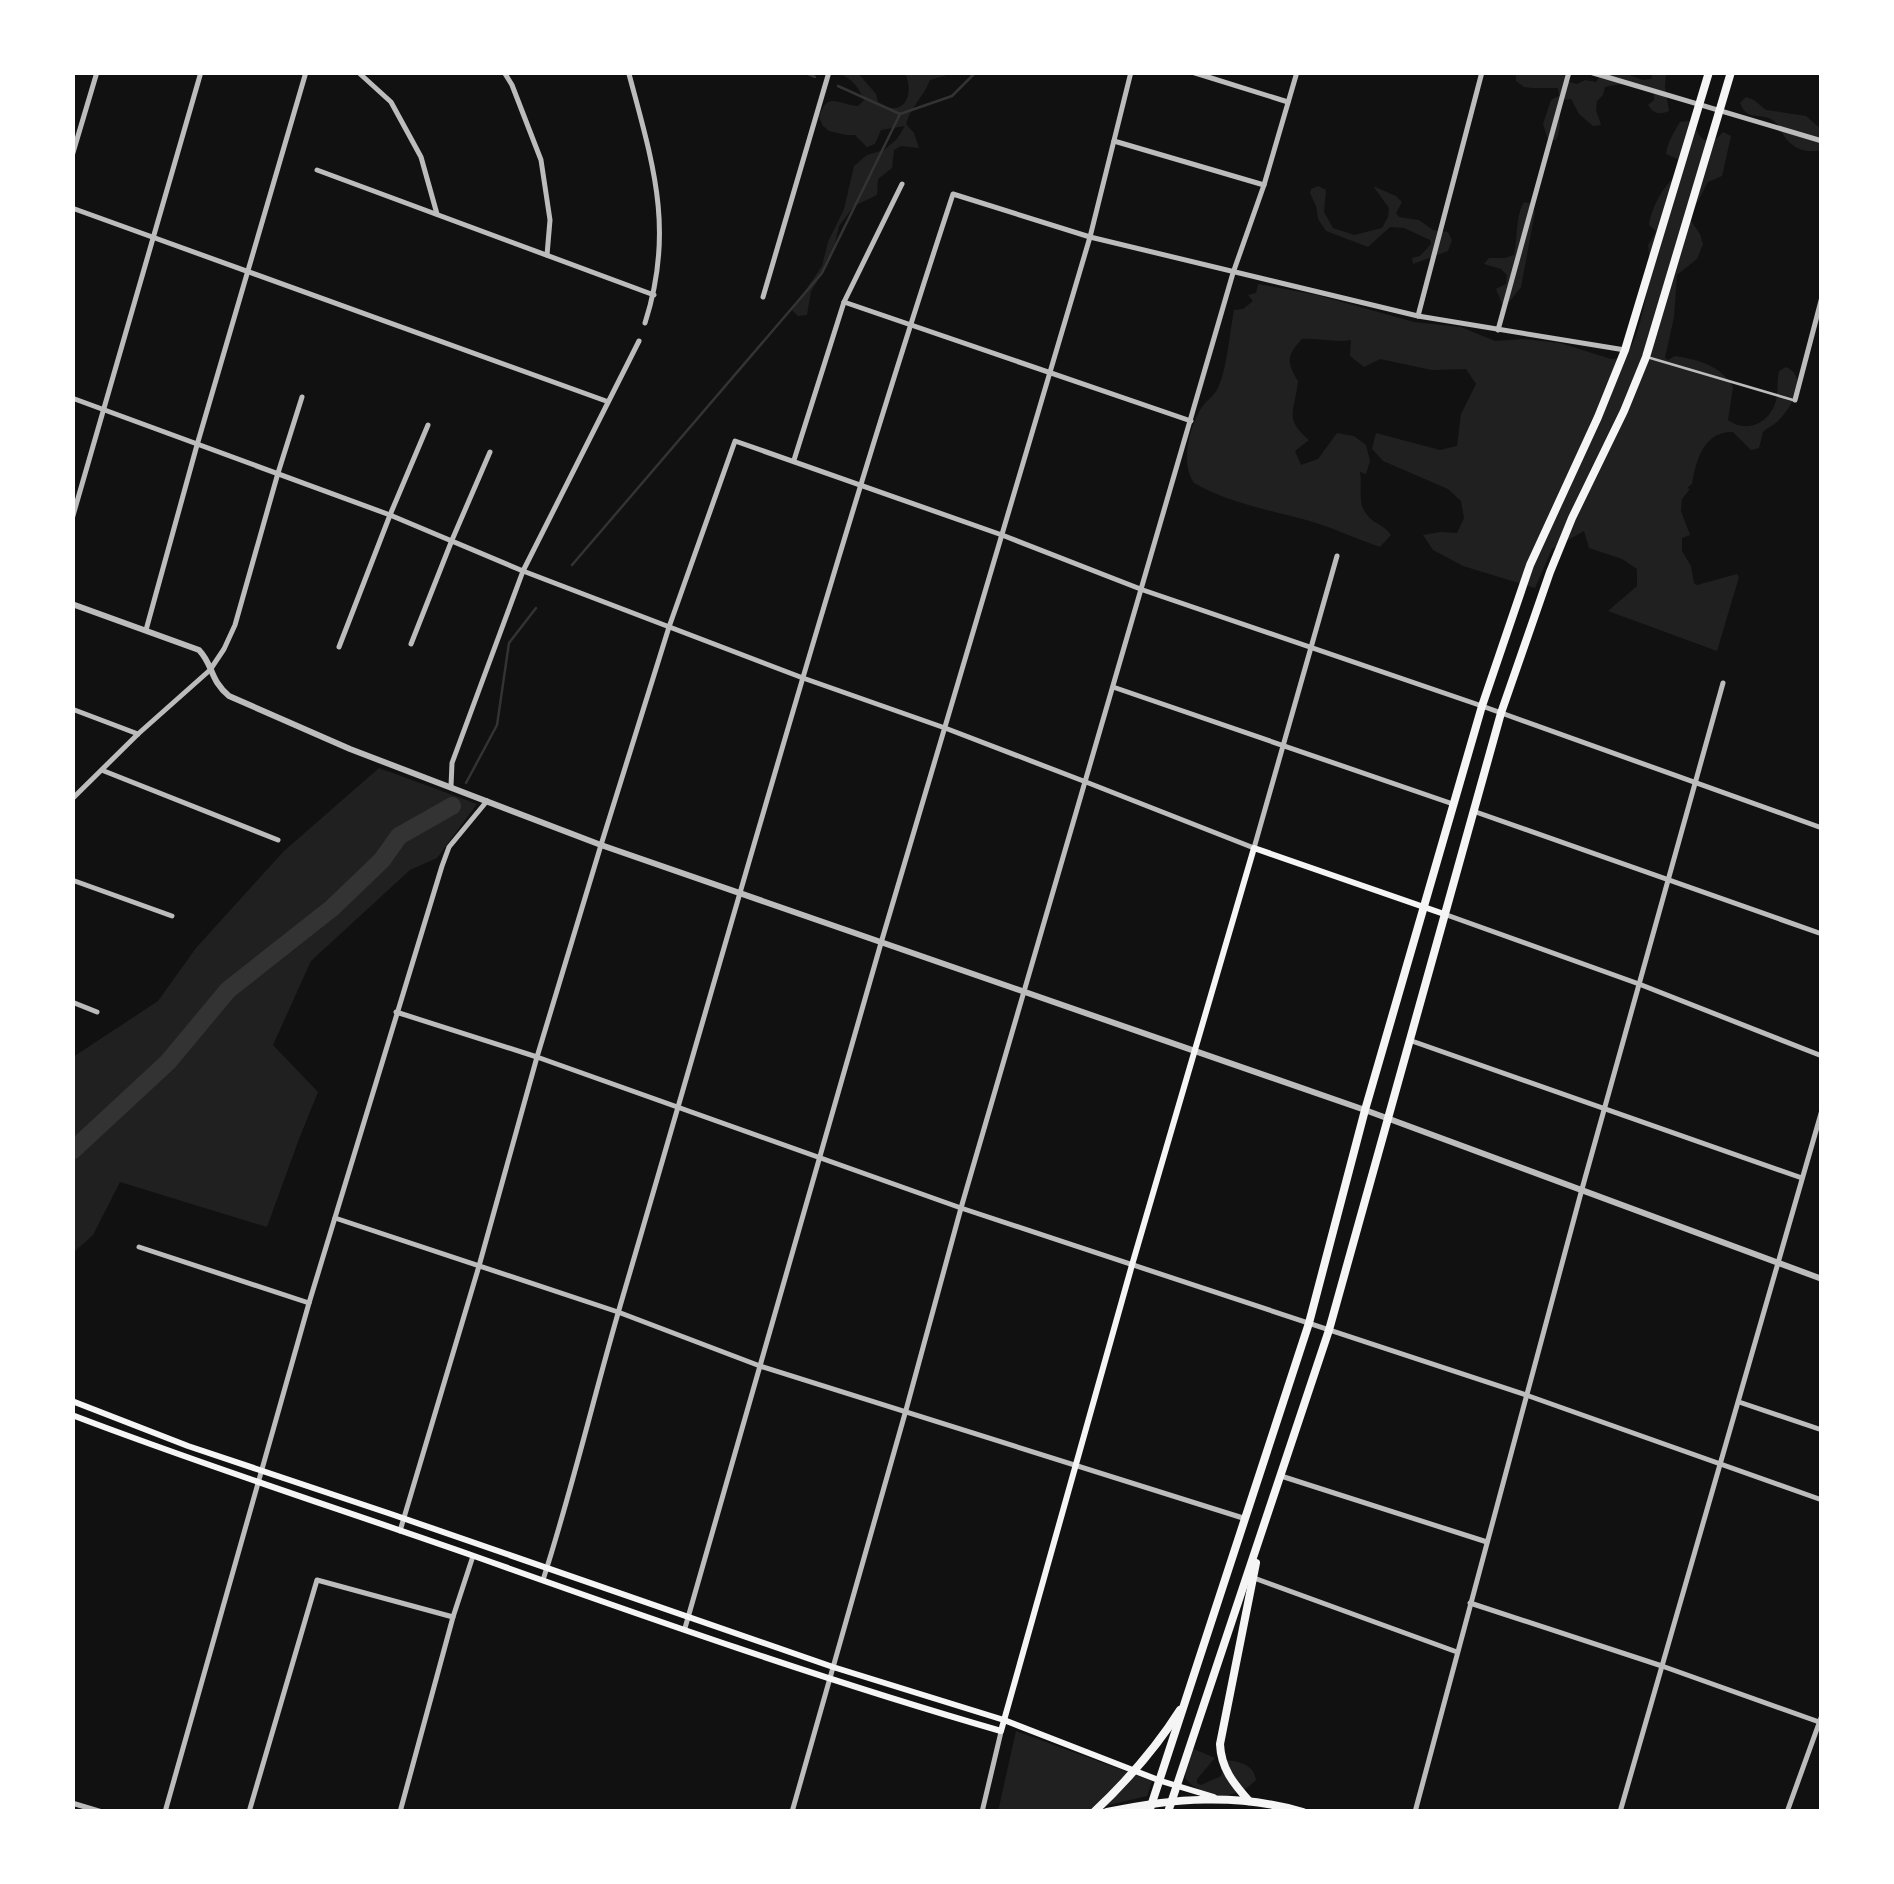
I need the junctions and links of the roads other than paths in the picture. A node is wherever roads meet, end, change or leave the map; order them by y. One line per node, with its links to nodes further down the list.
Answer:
1 (97, 72): 21 (street)
2 (201, 72): 28 (street)
3 (306, 72): 30 (street)
4 (358, 72): 26 (street)
5 (504, 72): 29 (street)
6 (830, 72): 33 (street)
7 (1131, 72): 19 (street)
8 (1192, 72): 16 (street)
9 (1297, 72): 16 (street)
10 (1482, 72): 36 (street)
11 (1569, 72): 39 (street)
12 (1590, 72): 17 (street)
13 (1709, 72): 17 (main road)
14 (1731, 72): 18 (main road)
15 (629, 74): 32 (street)
16 (1288, 102): 24 (street)
17 (1699, 104): 18 (street); 41 (main road)
18 (1720, 111): 20 (street); 42 (main road)
19 (1114, 141): 24 (street); 27 (street)
20 (1822, 141)
21 (72, 156)
22 (318, 170): 26 (street)
23 (902, 184): 35 (street)
24 (1264, 185): 31 (street)
25 (72, 208): 28 (street)
26 (437, 214): 29 (street)
27 (1090, 237): 31 (street); 38 (street); 43 (street)
28 (152, 238): 30 (street); 48 (street)
29 (547, 255): 32 (street)
30 (248, 272): 47 (street); 51 (street)
31 (1233, 273): 36 (street); 49 (street)
32 (654, 295): 37 (street)
33 (763, 297)
34 (1822, 297): 46 (street)
35 (844, 302): 38 (street); 53 (street)
36 (1418, 316): 39 (street)
37 (646, 323)
38 (910, 325): 43 (street); 55 (street)
39 (1498, 330): 41 (street)
40 (639, 341): 47 (street)
41 (1626, 350): 73 (main road)
42 (1646, 357): 46 (lane); 75 (main road)
43 (1049, 374): 49 (street); 58 (street)
44 (72, 398): 48 (street)
45 (302, 398): 54 (street)
46 (1795, 400)
47 (606, 402): 61 (street)
48 (104, 409): 51 (street); 57 (street)
49 (1191, 421): 62 (street)
50 (428, 425): 56 (street)
51 (197, 445): 54 (street); 65 (street)
52 (490, 452): 59 (street)
53 (794, 461): 55 (street); 64 (street)
54 (278, 473): 56 (street); 69 (street)
55 (862, 486): 58 (street); 70 (street)
56 (390, 515): 59 (street); 68 (street)
57 (72, 518)
58 (1002, 535): 62 (street); 76 (street)
59 (452, 540): 61 (street); 66 (street)
60 (1337, 556): 67 (street)
61 (523, 571): 64 (street); 82 (street)
62 (1142, 590): 67 (street); 72 (street)
63 (72, 604): 65 (street)
64 (669, 627): 70 (street); 89 (street)
65 (146, 630): 69 (street)
66 (411, 644)
67 (1313, 646): 73 (street); 78 (street)
68 (338, 648)
69 (210, 670): 77 (street); 82 (street)
70 (802, 678): 76 (street); 93 (street)
71 (1722, 683): 80 (street)
72 (1113, 687): 78 (street); 81 (street)
73 (1482, 706): 75 (street); 85 (main road)
74 (72, 710): 77 (street)
75 (1501, 713): 80 (street); 86 (main road)
76 (945, 728): 81 (street); 98 (street)
77 (138, 734): 79 (street)
78 (1283, 744): 85 (street); 90 (street)
79 (103, 771): 83 (street); 88 (street)
80 (1694, 781): 87 (street); 92 (street)
81 (1086, 782): 90 (street); 100 (street)
82 (450, 786): 84 (street)
83 (72, 799)
84 (487, 801): 89 (street); 103 (street)
85 (1452, 804): 94 (main road)
86 (1473, 811): 92 (street); 95 (main road)
87 (1822, 828)
88 (278, 840)
89 (602, 844): 93 (street); 107 (street)
90 (1254, 848): 94 (main road); 105 (main road)
91 (72, 880): 96 (street)
92 (1667, 880): 97 (street); 99 (street)
93 (740, 892): 98 (street); 108 (street)
94 (1425, 907): 95 (main road); 110 (main road)
95 (1444, 914): 99 (street); 104 (main road)
96 (172, 916)
97 (1822, 934)
98 (881, 943): 100 (street); 113 (street)
99 (1638, 984): 106 (street); 109 (street)
100 (1025, 992): 105 (street); 116 (street)
101 (72, 1002): 102 (street)
102 (97, 1012)
103 (396, 1012): 107 (street); 117 (street)
104 (1408, 1040): 109 (street); 112 (main road)
105 (1194, 1053): 110 (street); 120 (main road)
106 (1822, 1056)
107 (537, 1057): 108 (street); 121 (street)
108 (678, 1106): 113 (street); 124 (street)
109 (1604, 1109): 114 (street); 115 (street)
110 (1365, 1110): 112 (street); 125 (main road)
111 (1822, 1110): 114 (street)
112 (1388, 1119): 115 (street); 126 (main road)
113 (822, 1157): 116 (street); 127 (street)
114 (1802, 1178): 119 (street)
115 (1582, 1189): 119 (street); 128 (street)
116 (961, 1208): 120 (street); 131 (street)
117 (334, 1217): 121 (street); 123 (street)
118 (138, 1248): 123 (street)
119 (1778, 1264): 122 (street); 130 (street)
120 (1132, 1265): 125 (street); 135 (main road)
121 (479, 1266): 124 (street); 140 (street)
122 (1822, 1279)
123 (309, 1303): 136 (street)
124 (618, 1312): 127 (street); 146 (street)
125 (1309, 1322): 126 (street); 141 (main road)
126 (1329, 1330): 128 (street); 137 (main road)
127 (760, 1366): 131 (street); 150 (street)
128 (1526, 1396): 134 (street); 143 (street)
129 (72, 1401): 136 (main road)
130 (1738, 1402): 133 (street); 134 (street)
131 (906, 1410): 135 (street); 155 (street)
132 (72, 1415): 138 (main road)
133 (1822, 1430)
134 (1720, 1463): 139 (street); 154 (street)
135 (1075, 1466): 141 (street); 158 (main road)
136 (262, 1470): 138 (street); 140 (main road)
137 (1281, 1476): 143 (street); 144 (main road)
138 (258, 1481): 142 (main road); 170 (street)
139 (1822, 1500)
140 (404, 1518): 142 (street); 146 (main road)
141 (1243, 1518): 157 (main road)
142 (400, 1531): 145 (main road)
143 (1486, 1542): 149 (street)
144 (1257, 1550): 147 (main road); 163 (main road)
145 (473, 1556): 148 (main road); 151 (street)
146 (547, 1568): 148 (street); 150 (main road)
147 (1254, 1578): 153 (street); 166 (main road)
148 (543, 1581): 152 (main road)
149 (1470, 1603): 153 (street); 154 (street)
150 (689, 1617): 152 (street); 155 (main road)
151 (453, 1618): 171 (street); 172 (street)
152 (685, 1628): 156 (main road)
153 (1457, 1652): 179 (street)
154 (1662, 1666): 159 (street); 180 (street)
155 (833, 1668): 156 (street); 158 (main road)
156 (830, 1678): 160 (main road); 173 (street)
157 (1188, 1698): 161 (main road); 162 (main road)
158 (1004, 1720): 160 (main road); 161 (main road)
159 (1821, 1720): 181 (street)
160 (1001, 1732): 174 (street)
161 (1135, 1771): 162 (main road); 175 (main road)
162 (1161, 1781): 163 (main road); 168 (main road)
163 (1176, 1786): 164 (main road); 165 (main road)
164 (1220, 1799): 165 (main road); 166 (main road)
165 (1172, 1800): 168 (main road); 177 (main road)
166 (1249, 1800): 178 (main road)
167 (72, 1803): 169 (street)
168 (1151, 1807): 176 (main road)
169 (102, 1812)
170 (165, 1812)
171 (249, 1812)
172 (400, 1812)
173 (792, 1812)
174 (982, 1812)
175 (1094, 1812)
176 (1107, 1812)
177 (1168, 1812)
178 (1303, 1812)
179 (1415, 1812)
180 (1620, 1812)
181 (1787, 1812)

